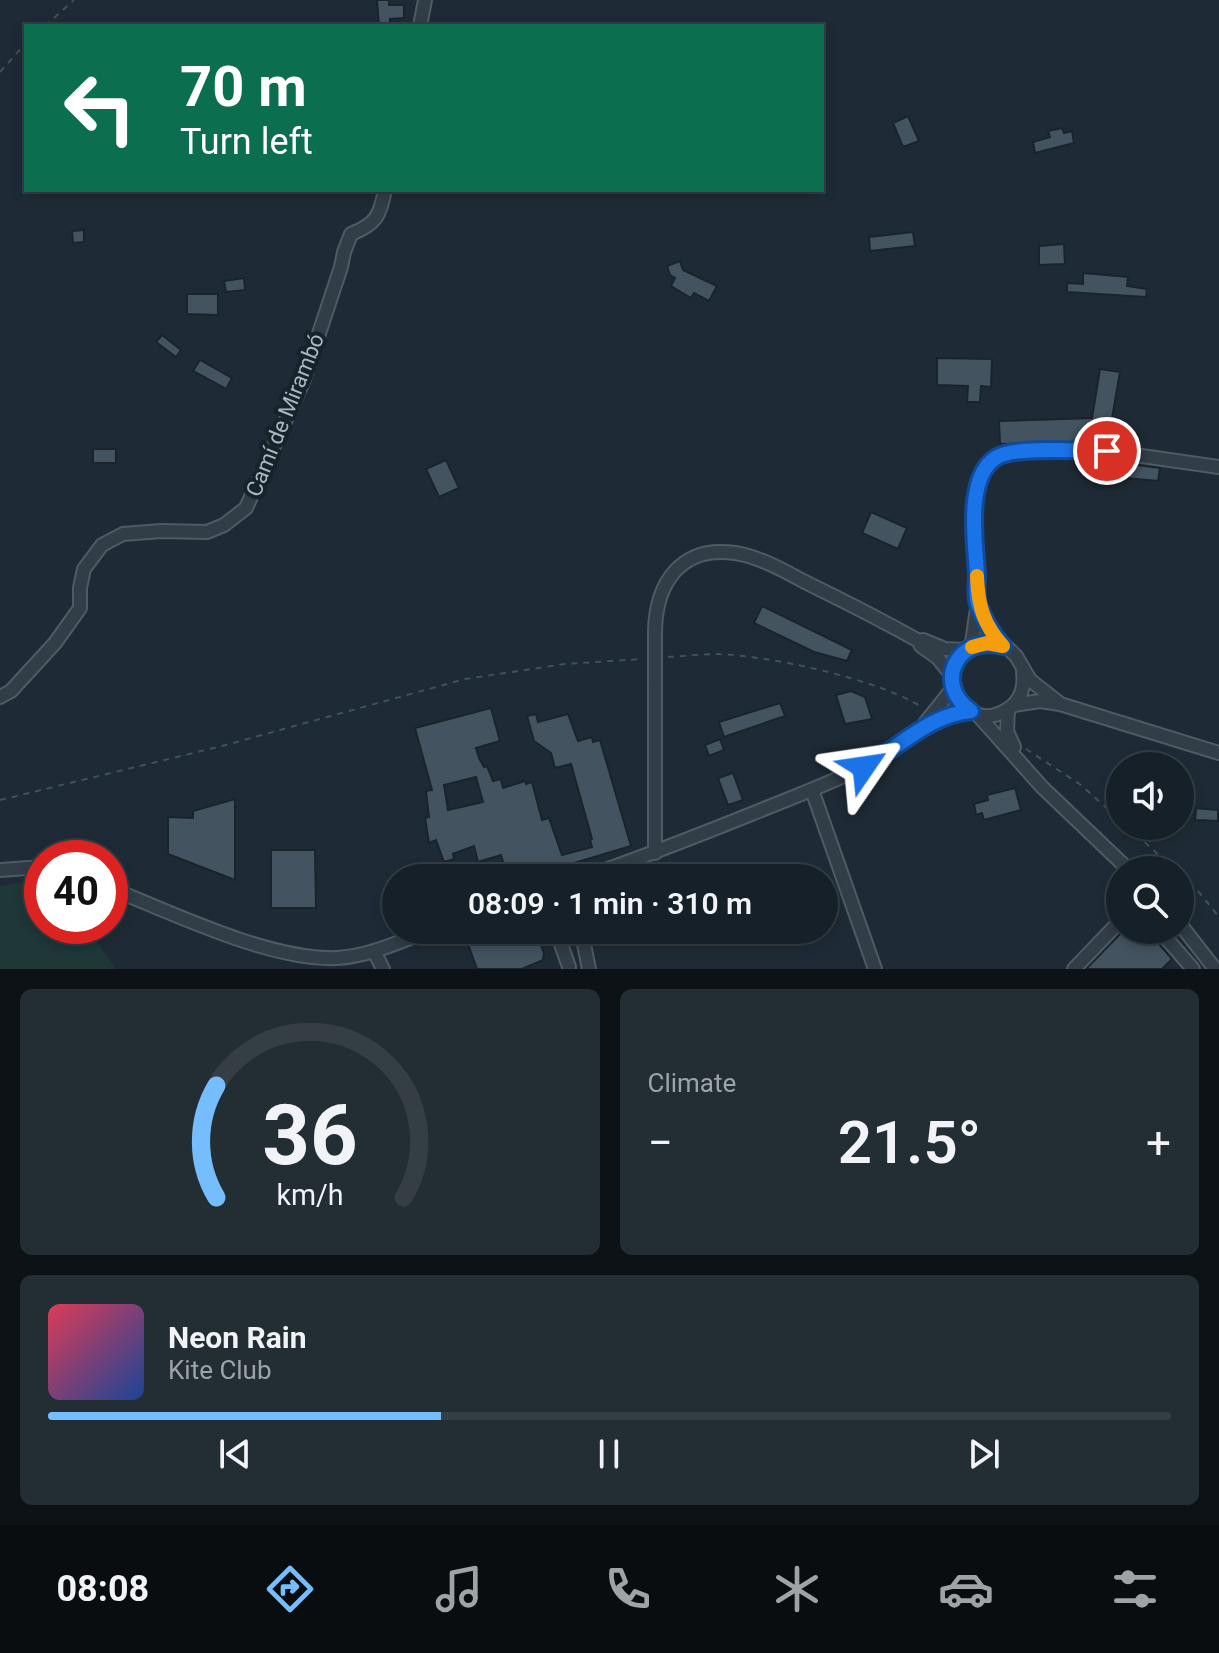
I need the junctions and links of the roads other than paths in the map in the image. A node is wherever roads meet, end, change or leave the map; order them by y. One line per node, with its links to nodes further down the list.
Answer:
1 (425, 0): 2 (street)
2 (420, 24)
3 (385, 192): 11 (street, Camí de Mirambó)
4 (1219, 467): 5 (street)
5 (978, 604): 7 (street); 8 (street)
6 (919, 641): 8 (street); 10 (street); 19 (street, bridge)
7 (1003, 646): 8 (street); 9 (street)
8 (969, 649): 10 (street)
9 (1023, 672): 12 (street); 13 (street)
10 (953, 682): 14 (street); 15 (street)
11 (0, 697)
12 (1060, 704): 13 (street); 16 (street)
13 (1011, 707): 14 (street); 17 (street)
14 (973, 712): 15 (street); 17 (street)
15 (924, 726): 18 (street)
16 (1219, 753)
17 (1019, 761): 20 (street)
18 (812, 790): 19 (street); 35 (street)
19 (655, 853): 21 (street)
20 (1114, 856)
21 (623, 864)
22 (24, 868): 23 (street)
23 (0, 870)
24 (128, 895): 31 (street)
25 (1106, 936): 36 (street)
26 (1194, 942): 38 (street)
27 (393, 944): 31 (street)
28 (560, 944): 33 (street)
29 (584, 944): 32 (street)
30 (1171, 944): 37 (street)
31 (374, 951): 34 (street)
32 (588, 965): 33 (street)
33 (567, 968)
34 (383, 969)
35 (875, 969)
36 (1074, 969)
37 (1193, 969)
38 (1215, 969)

